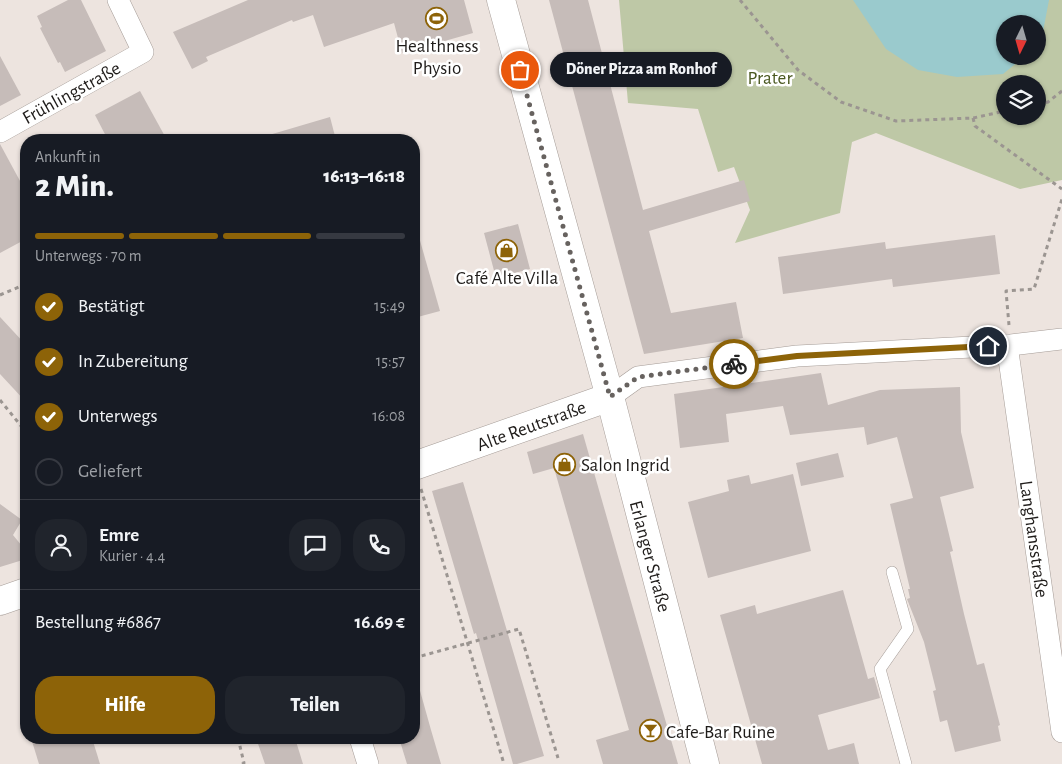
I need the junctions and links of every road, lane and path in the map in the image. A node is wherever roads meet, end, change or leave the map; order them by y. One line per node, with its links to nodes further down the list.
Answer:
1 (118, 0): 8 (street, Frühlingstraße)
2 (501, 0): 15 (main road, Erlanger Straße)
3 (740, 0): 7 (path)
4 (1062, 91): 5 (path)
5 (1046, 102)
6 (996, 113): 7 (path)
7 (973, 118): 9 (path)
8 (0, 132)
9 (1062, 189)
10 (1062, 199): 14 (path)
11 (20, 287): 12 (path)
12 (0, 295)
13 (1062, 340): 14 (street, Alte Reutstraße)
14 (1009, 345): 15 (street, Alte Reutstraße); 25 (street, Langhansstraße)
15 (610, 397): 18 (main road, Alte Reutstraße); 32 (main road, Erlanger Straße)
16 (0, 400): 17 (path)
17 (20, 425)
18 (420, 464)
19 (420, 486): 23 (path)
20 (892, 572): 33 (lane)
21 (20, 594): 22 (main road)
22 (0, 601)
23 (468, 642): 24 (path); 28 (path); 31 (path)
24 (420, 656)
25 (1062, 732)
26 (239, 744): 29 (path)
27 (362, 744): 30 (street)
28 (558, 758)
29 (242, 764)
30 (368, 764)
31 (504, 764)
32 (705, 764)
33 (906, 764)

